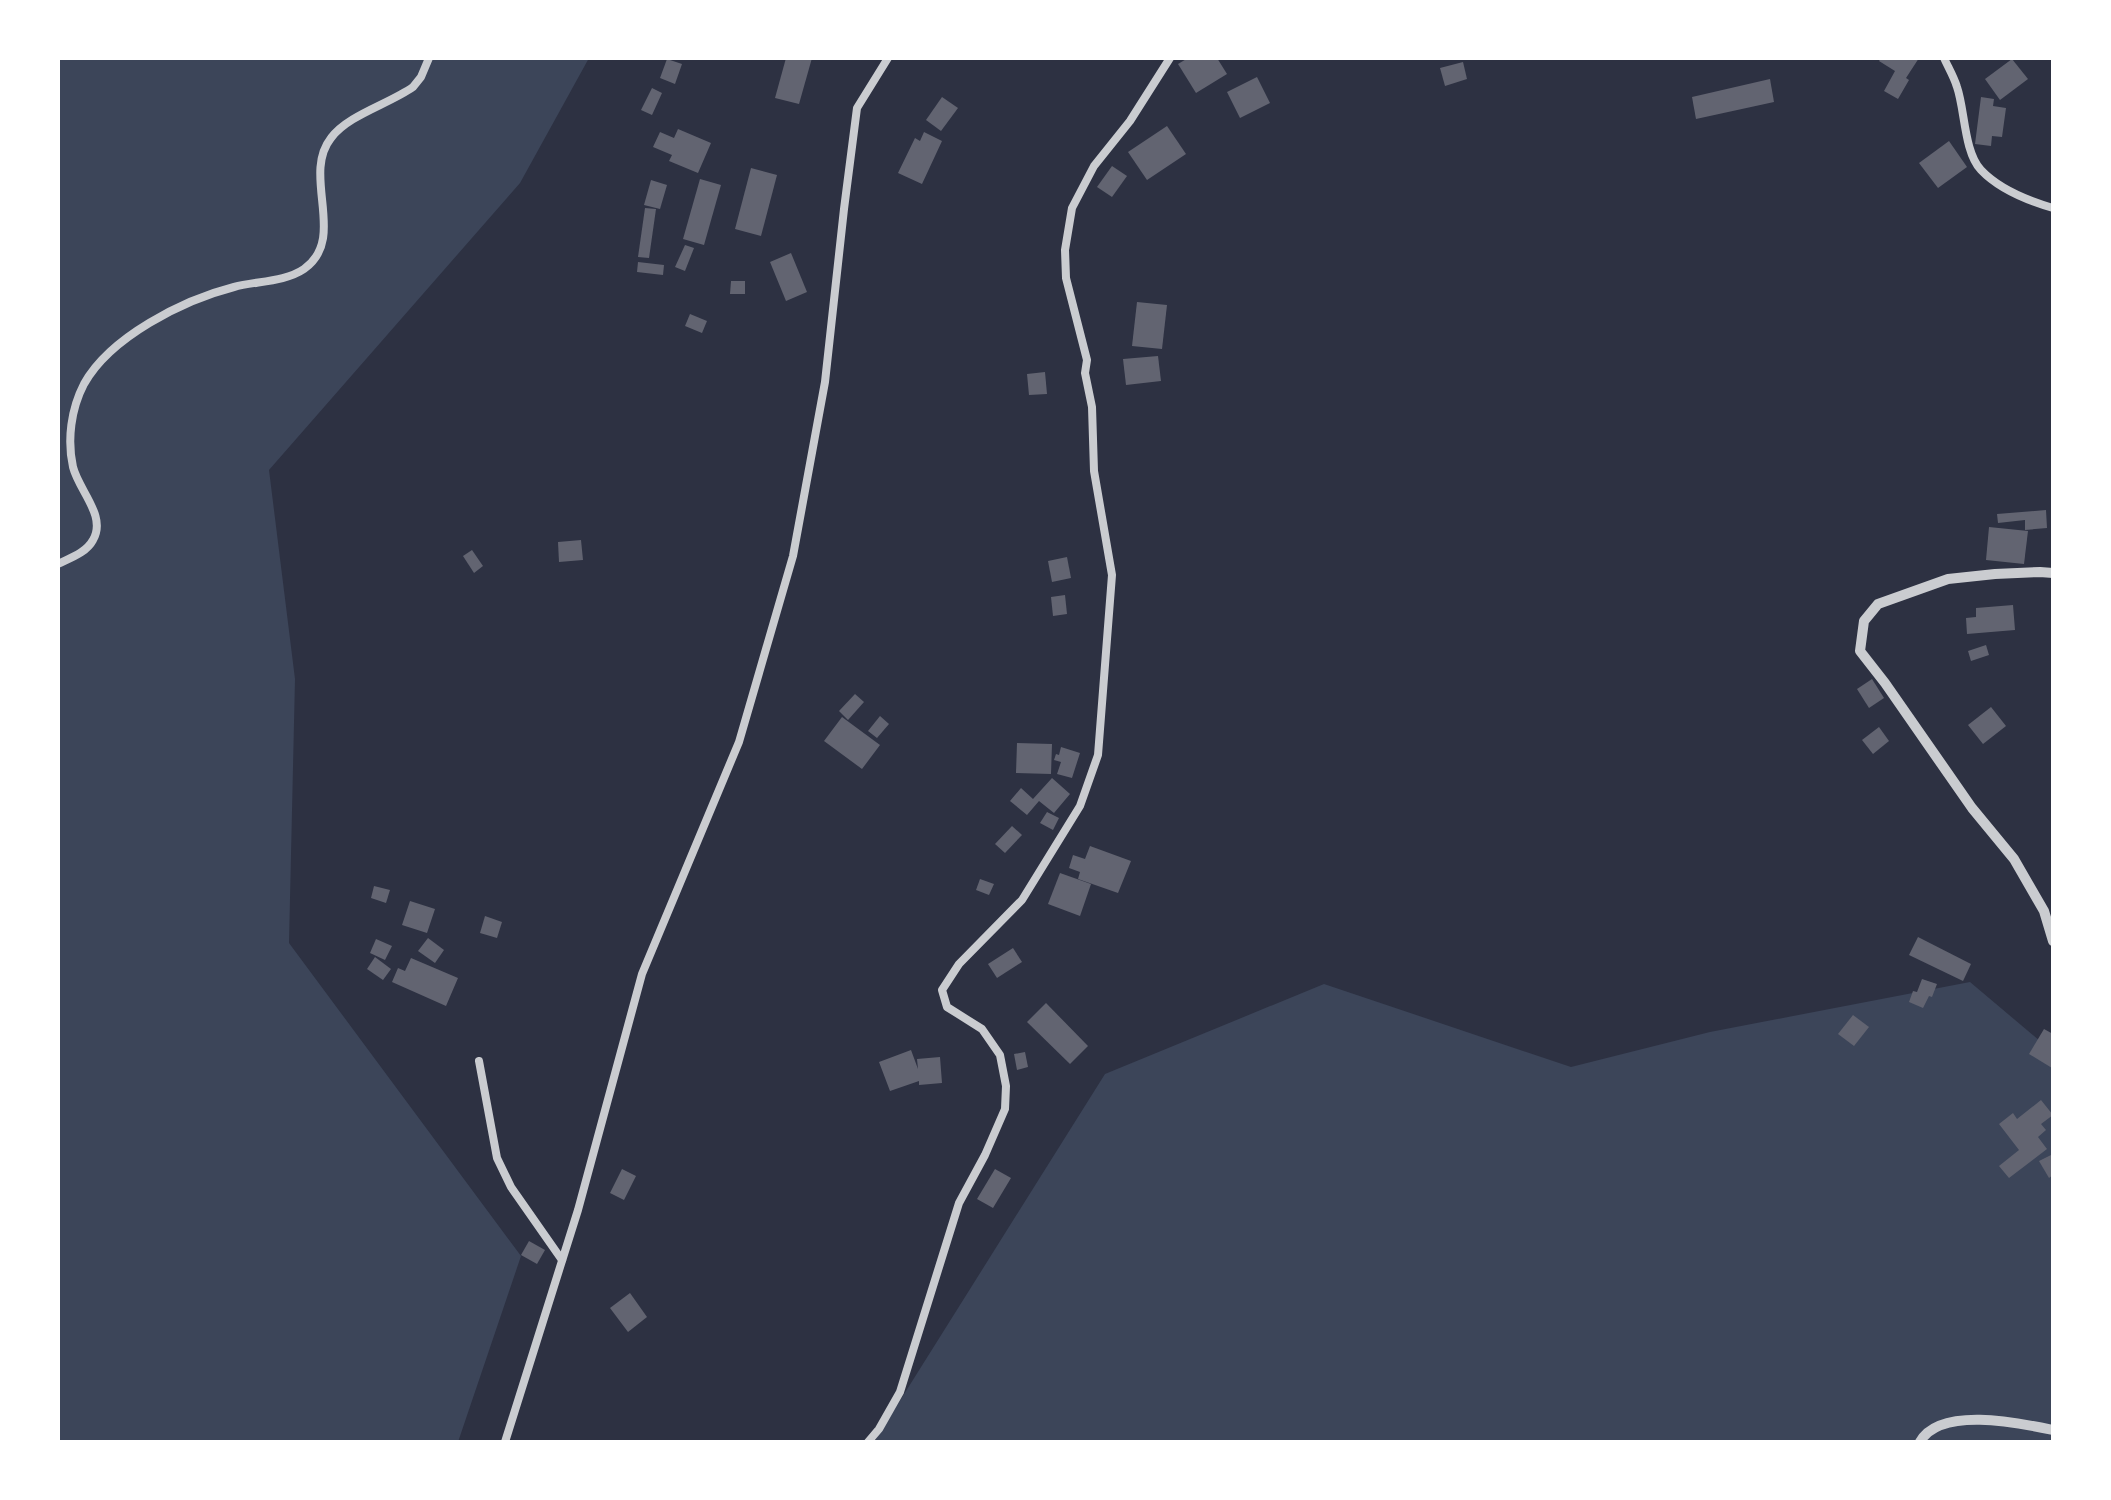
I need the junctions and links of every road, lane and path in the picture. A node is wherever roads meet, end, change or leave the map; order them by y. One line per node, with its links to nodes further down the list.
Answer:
1 (429, 58): 6 (street)
2 (888, 58): 10 (street)
3 (1170, 58): 13 (street)
4 (1944, 58): 5 (street)
5 (2053, 208)
6 (58, 564)
7 (2053, 573): 8 (street)
8 (2053, 941)
9 (479, 1061): 10 (street)
10 (562, 1260): 12 (street)
11 (2053, 1430): 14 (street)
12 (505, 1442)
13 (868, 1442)
14 (1920, 1442)

